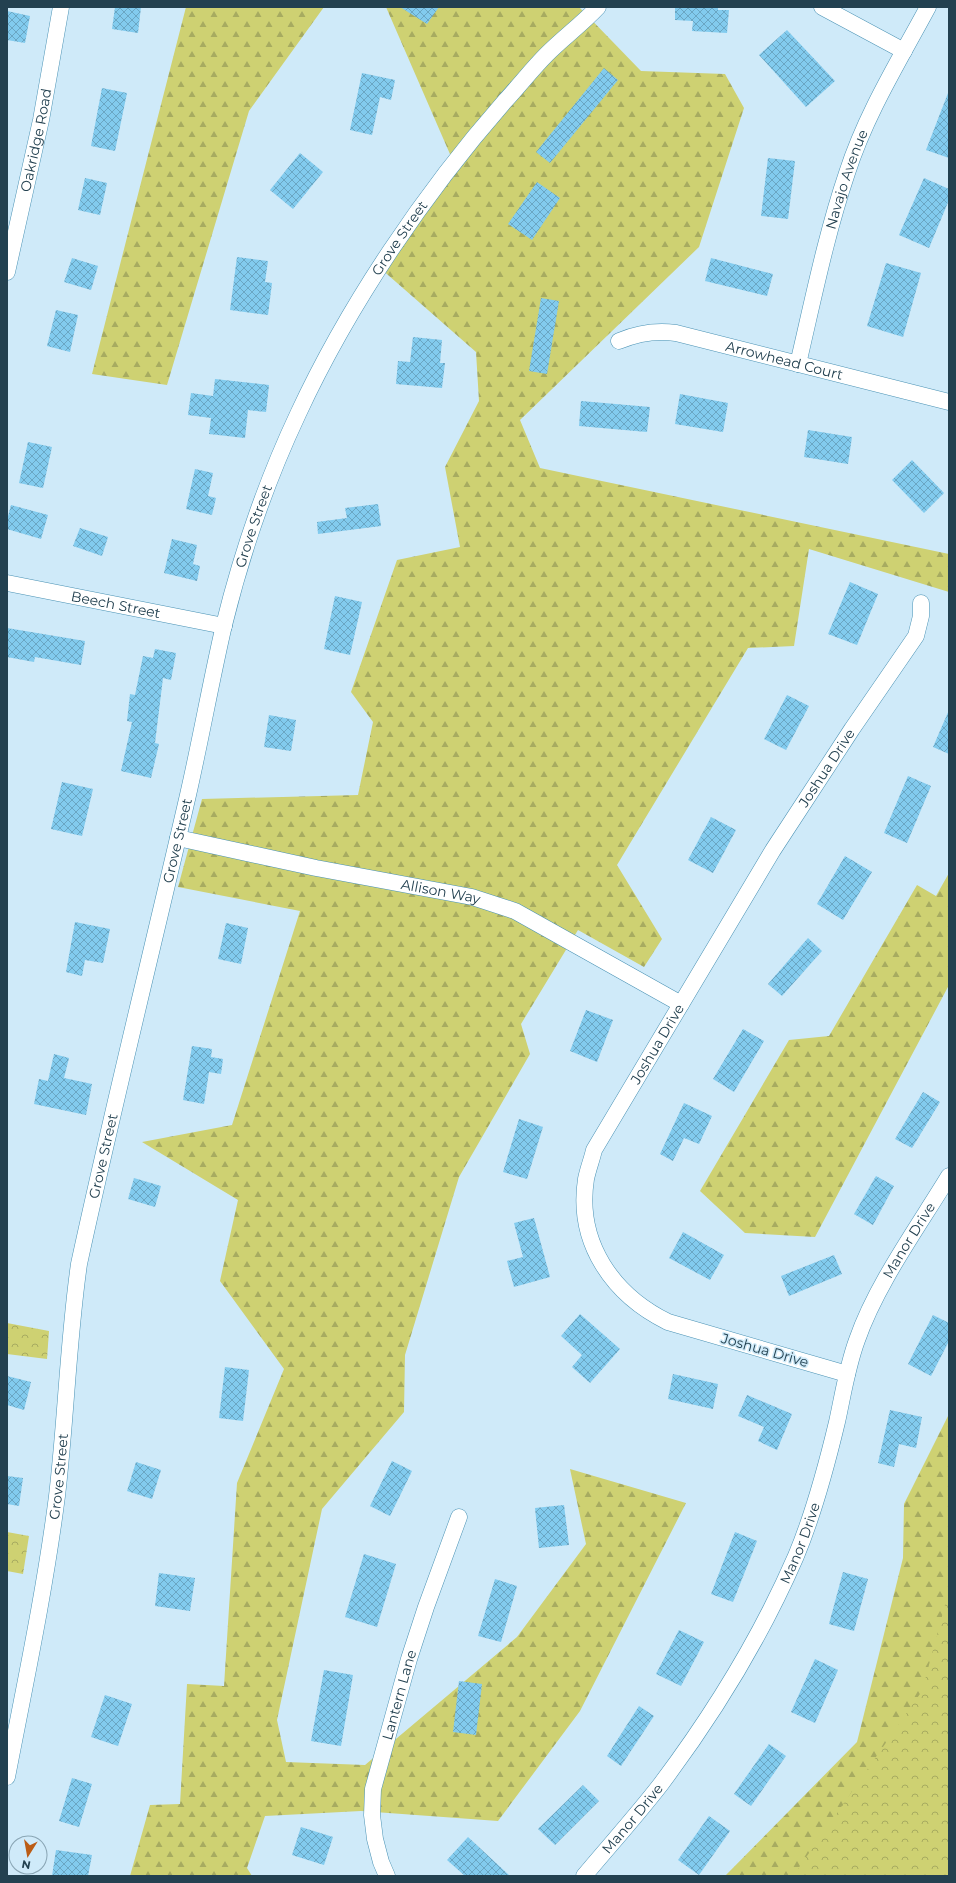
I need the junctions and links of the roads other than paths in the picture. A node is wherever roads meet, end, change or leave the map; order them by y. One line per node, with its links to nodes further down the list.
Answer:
1 (61, 7): 6 (street, Oakridge Road)
2 (598, 7): 12 (street, Grove Street)
3 (822, 7): 5 (street)
4 (928, 7): 5 (street, Navajo Avenue)
5 (904, 51): 8 (street, Navajo Avenue)
6 (7, 272)
7 (619, 341): 8 (street, Arrowhead Court)
8 (798, 364): 9 (street, Arrowhead Court)
9 (949, 402)
10 (7, 583): 12 (street, Beech Street)
11 (921, 603): 14 (street, Joshua Drive)
12 (224, 626): 13 (street, Grove Street)
13 (178, 838): 14 (street, Allison Way); 18 (street, Grove Street)
14 (681, 1004): 16 (street, Joshua Drive)
15 (949, 1176): 16 (street, Manor Drive)
16 (846, 1374): 20 (street, Manor Drive)
17 (459, 1517): 19 (street, Lantern Lane)
18 (7, 1777)
19 (387, 1876)
20 (584, 1876)

